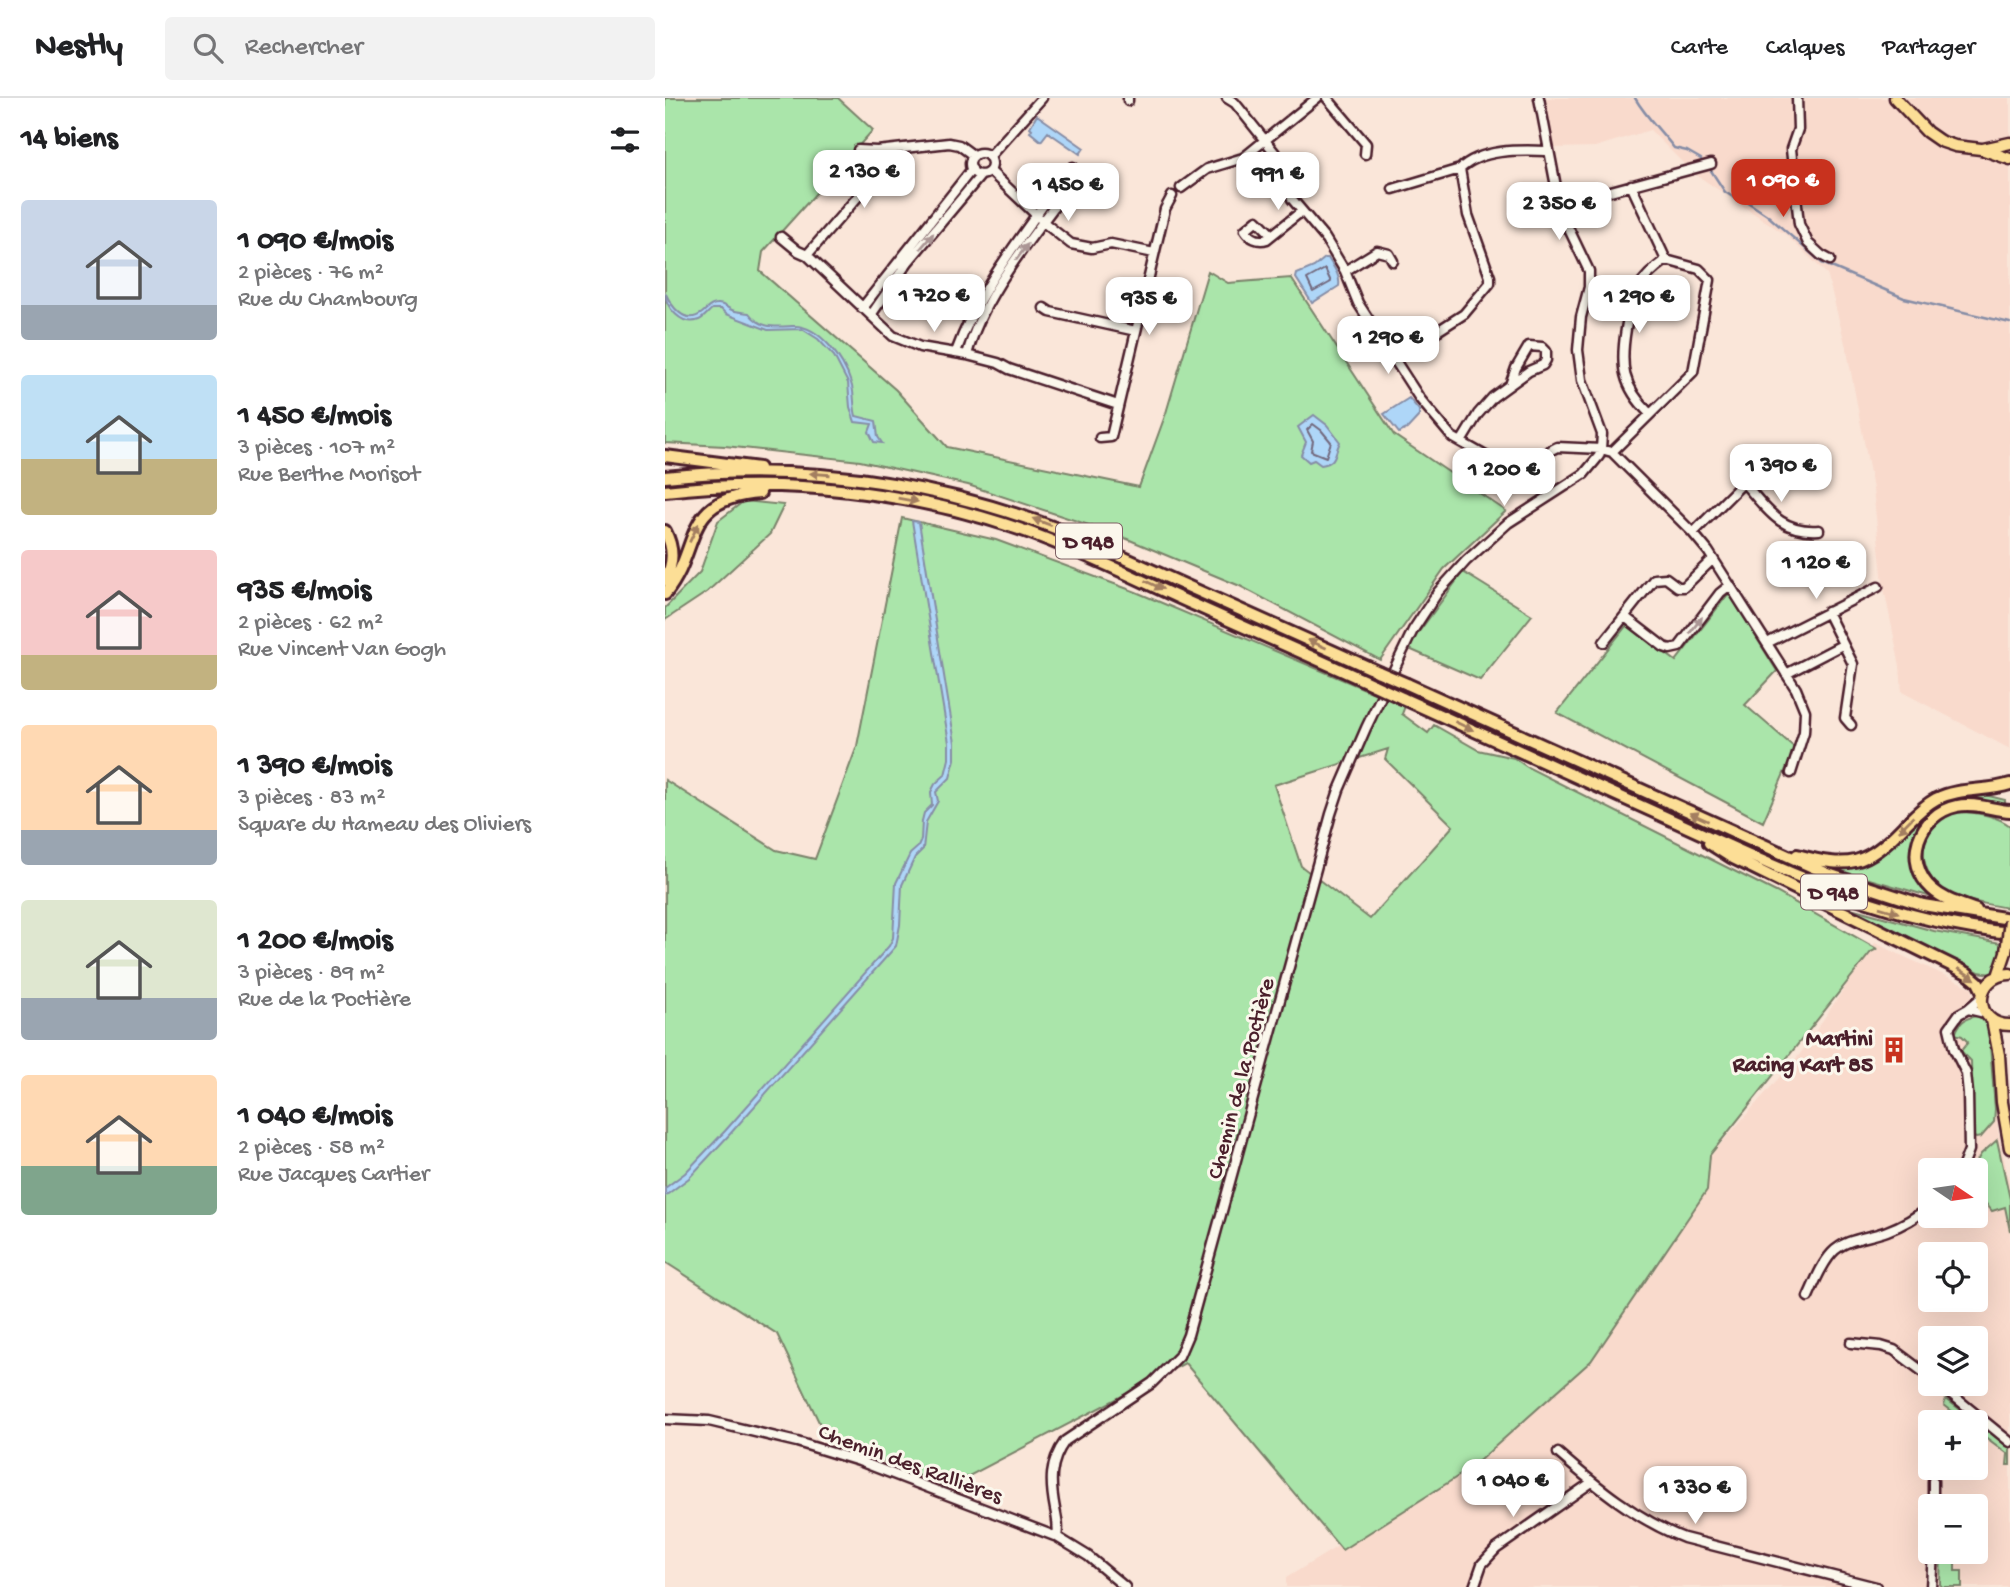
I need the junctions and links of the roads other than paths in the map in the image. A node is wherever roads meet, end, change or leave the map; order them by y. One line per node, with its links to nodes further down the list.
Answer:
1 (1042, 98): 16 (street)
2 (1227, 98): 8 (street)
3 (1317, 98): 8 (street)
4 (1327, 98): 14 (street)
5 (1539, 98): 13 (street)
6 (1797, 98): 36 (street)
7 (1895, 98): 10 (main road)
8 (1265, 140): 24 (street); 27 (street)
9 (2010, 143): 10 (main road)
10 (1981, 149): 17 (main road)
11 (858, 150): 12 (street)
12 (886, 150): 15 (street); 34 (street)
13 (1549, 151): 19 (street); 29 (street)
14 (1365, 155)
15 (974, 156): 16 (street); 20 (street)
16 (989, 157): 21 (street)
17 (2010, 159)
18 (1711, 164): 23 (street)
19 (1460, 169): 25 (street); 44 (street)
20 (972, 170): 22 (street); 40 (street)
21 (990, 171): 22 (street); 28 (street)
22 (981, 175): 40 (street, one-way to 22)
23 (1631, 185): 29 (street); 35 (street)
24 (1181, 188)
25 (1393, 188)
26 (1172, 196): 33 (street)
27 (1302, 211): 31 (street); 38 (street)
28 (1036, 213): 30 (street); 30 (street); 42 (street)
29 (1563, 214): 50 (street)
30 (1045, 222): 33 (street); 43 (street, one-way to 30)
31 (1272, 235)
32 (781, 237): 34 (street)
33 (1154, 253): 41 (street)
34 (807, 255): 40 (street)
35 (1666, 260): 47 (street); 47 (street)
36 (1830, 260)
37 (1393, 261): 38 (street)
38 (1345, 271): 44 (street)
39 (1044, 308): 41 (street)
40 (867, 311): 42 (street)
41 (1136, 331): 46 (street)
42 (956, 352): 43 (street)
43 (967, 355): 46 (street)
44 (1394, 359): 49 (street)
45 (1510, 385): 45 (street); 49 (street)
46 (1118, 405): 48 (street)
47 (1650, 414): 51 (street)
48 (1100, 438)
49 (1461, 442): 50 (street)
50 (1601, 449): 51 (street); 105 (street, Chemin de la Poctière)
51 (1612, 452): 61 (street)
52 (665, 456): 54 (highway)
53 (1759, 467): 56 (street)
54 (779, 472): 55 (highway, D 948); 82 (highway, D 948, one-way to 54, bridge)
55 (665, 477)
56 (1744, 483): 59 (street); 61 (street)
57 (817, 488): 58 (highway, D 948); 66 (highway, one-way to 57); 80 (highway, D 948, one-way to 80, bridge)
58 (665, 491)
59 (1819, 530)
60 (665, 531): 63 (highway)
61 (1693, 533): 62 (street)
62 (1713, 559): 64 (street); 68 (street)
63 (665, 580)
64 (1730, 585): 68 (street, one-way to 64); 70 (street)
65 (1878, 587): 67 (street)
66 (665, 594)
67 (1827, 612): 70 (street); 71 (street)
68 (1625, 617): 69 (street)
69 (1604, 642)
70 (1767, 643): 72 (street)
71 (1842, 645): 72 (street); 73 (street)
72 (1787, 674): 74 (street)
73 (1851, 725)
74 (1791, 773)
75 (2010, 784): 76 (highway)
76 (1991, 789): 77 (highway); 82 (highway, one-way to 82)
77 (2010, 796)
78 (1993, 810): 79 (highway); 81 (highway); 83 (highway)
79 (2010, 811)
80 (1667, 818): 84 (highway, D 948, one-way to 84); 87 (highway, one-way to 87)
81 (2010, 819)
82 (1761, 845): 83 (highway, D 948)
83 (2007, 919): 86 (main road, bridge)
84 (2010, 933)
85 (2010, 974): 86 (main road)
86 (1998, 976): 87 (main road)
87 (1983, 995): 88 (street); 89 (main road)
88 (1968, 1009): 89 (street); 93 (street)
89 (1989, 1017): 90 (main road); 91 (main road)
90 (2010, 1026): 91 (main road)
91 (1999, 1055): 92 (main road)
92 (2010, 1148)
93 (1966, 1158)
94 (1918, 1215): 95 (street)
95 (1808, 1297)
96 (1851, 1343): 97 (street)
97 (1918, 1368)
98 (1954, 1396): 100 (street)
99 (665, 1419): 105 (street, Chemin des Rallières)
100 (2010, 1442)
101 (1558, 1453): 103 (street)
102 (1933, 1481): 104 (street)
103 (1592, 1482): 107 (street); 109 (street)
104 (1933, 1494)
105 (1057, 1537): 108 (street, Chemin des Rallières)
106 (1932, 1564): 111 (street)
107 (1838, 1583): 110 (street)
108 (1125, 1587)
109 (1474, 1587)
110 (1876, 1587)
111 (1931, 1587)

